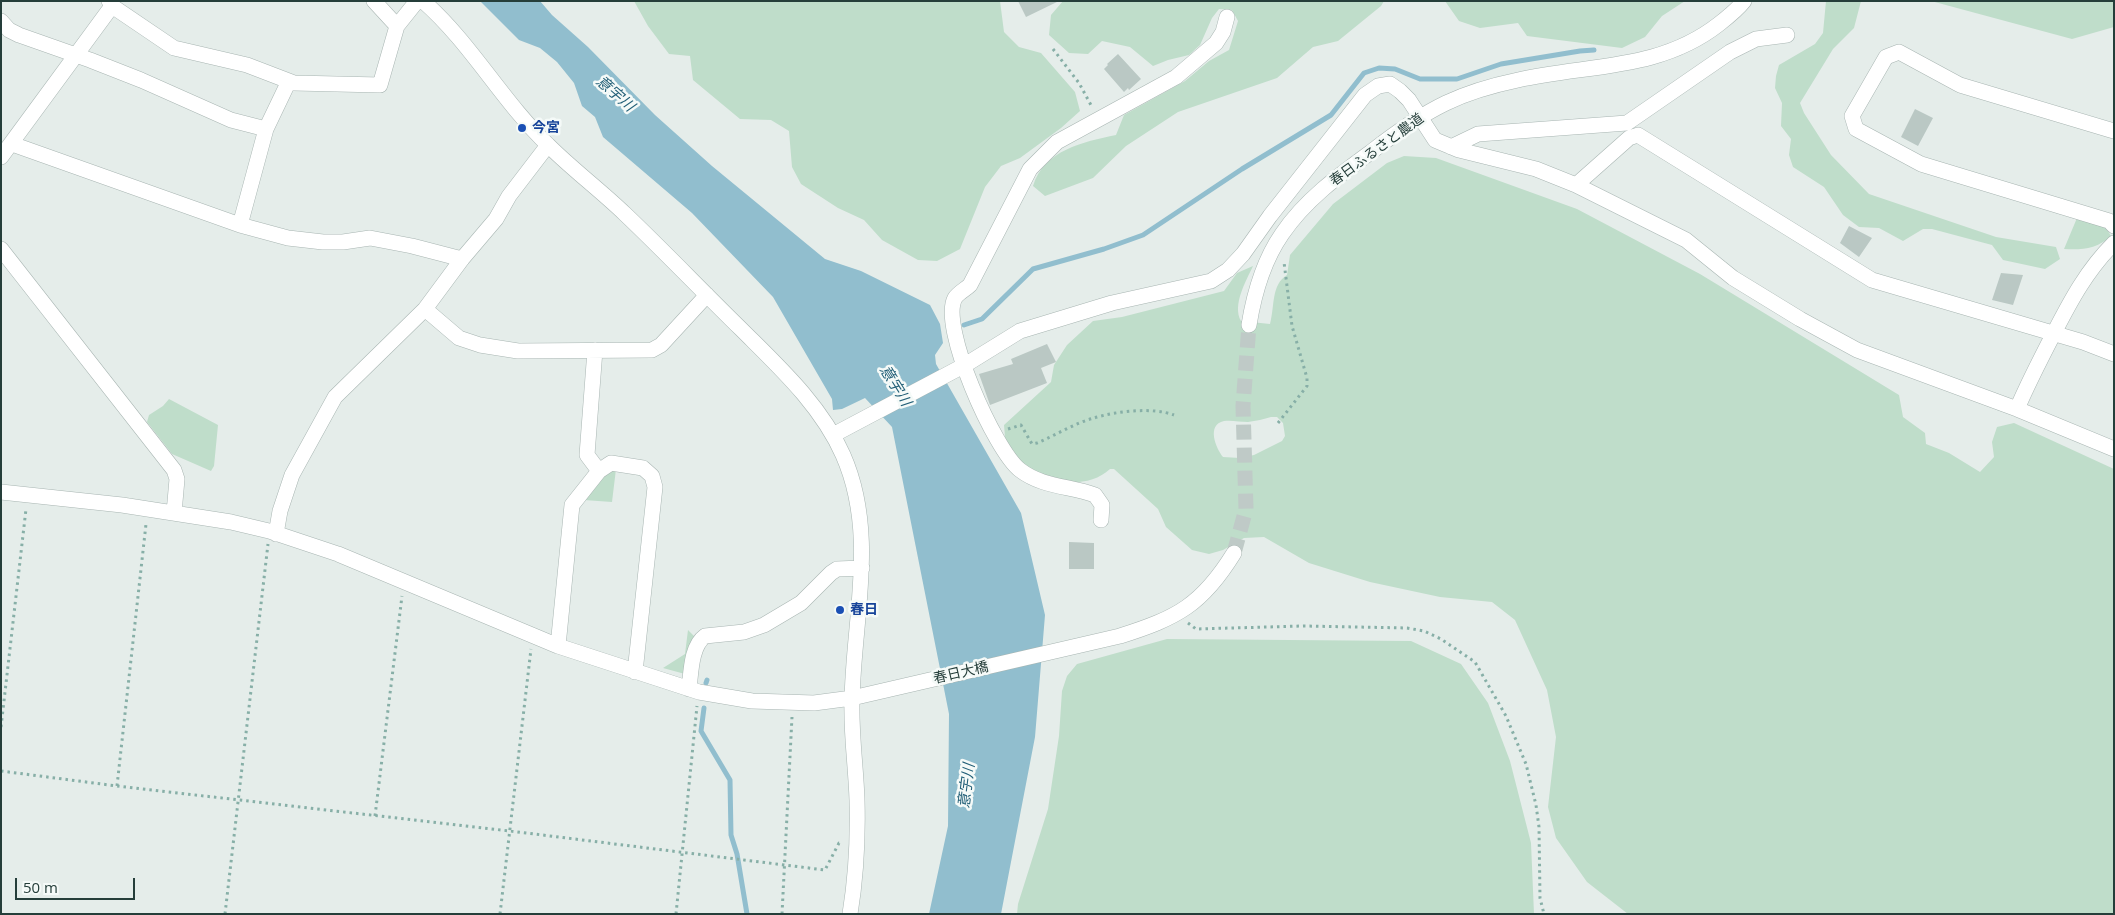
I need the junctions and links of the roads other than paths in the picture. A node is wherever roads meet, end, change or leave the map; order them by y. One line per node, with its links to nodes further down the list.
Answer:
1 (374, 1): 8 (street)
2 (417, 1): 8 (street)
3 (423, 1): 17 (street)
4 (1744, 1): 12 (street, 春日ふるさと農道)
5 (110, 3): 10 (street); 11 (street)
6 (1227, 17): 32 (street)
7 (1, 21): 10 (street)
8 (397, 26): 11 (street)
9 (1787, 35): 14 (street)
10 (76, 55): 13 (street); 16 (street)
11 (289, 81): 13 (street)
12 (1419, 119): 18 (street); 28 (street, 春日ふるさと農道); 32 (street)
13 (266, 129): 21 (street)
14 (1630, 130): 18 (street); 20 (street); 29 (street)
15 (2114, 131): 22 (street)
16 (12, 144): 19 (street); 21 (street)
17 (548, 145): 25 (street); 26 (street)
18 (1451, 147): 20 (street)
19 (1, 157)
20 (1576, 185): 33 (street)
21 (240, 225): 25 (street)
22 (2114, 226)
23 (2114, 244): 29 (street)
24 (1, 249): 38 (street)
25 (462, 259): 27 (street)
26 (706, 295): 30 (street); 34 (street)
27 (425, 309): 30 (street); 40 (street)
28 (1249, 325)
29 (2054, 333): 31 (street); 33 (street)
30 (595, 350): 36 (street)
31 (2114, 354)
32 (961, 366): 34 (street); 39 (street)
33 (2017, 409): 35 (street)
34 (838, 433): 42 (street)
35 (2114, 449)
36 (600, 471): 43 (street); 44 (street)
37 (1, 492): 38 (street, 春日大橋)
38 (174, 513): 40 (street, 春日大橋)
39 (1101, 520)
40 (273, 532): 43 (street, 春日大橋)
41 (1234, 553): 46 (street, 春日大橋)
42 (862, 568): 45 (street); 46 (street)
43 (558, 646): 44 (street, 春日大橋)
44 (635, 672): 45 (street, 春日大橋)
45 (694, 691): 46 (street, 春日大橋)
46 (858, 697): 47 (street)
47 (850, 914)

